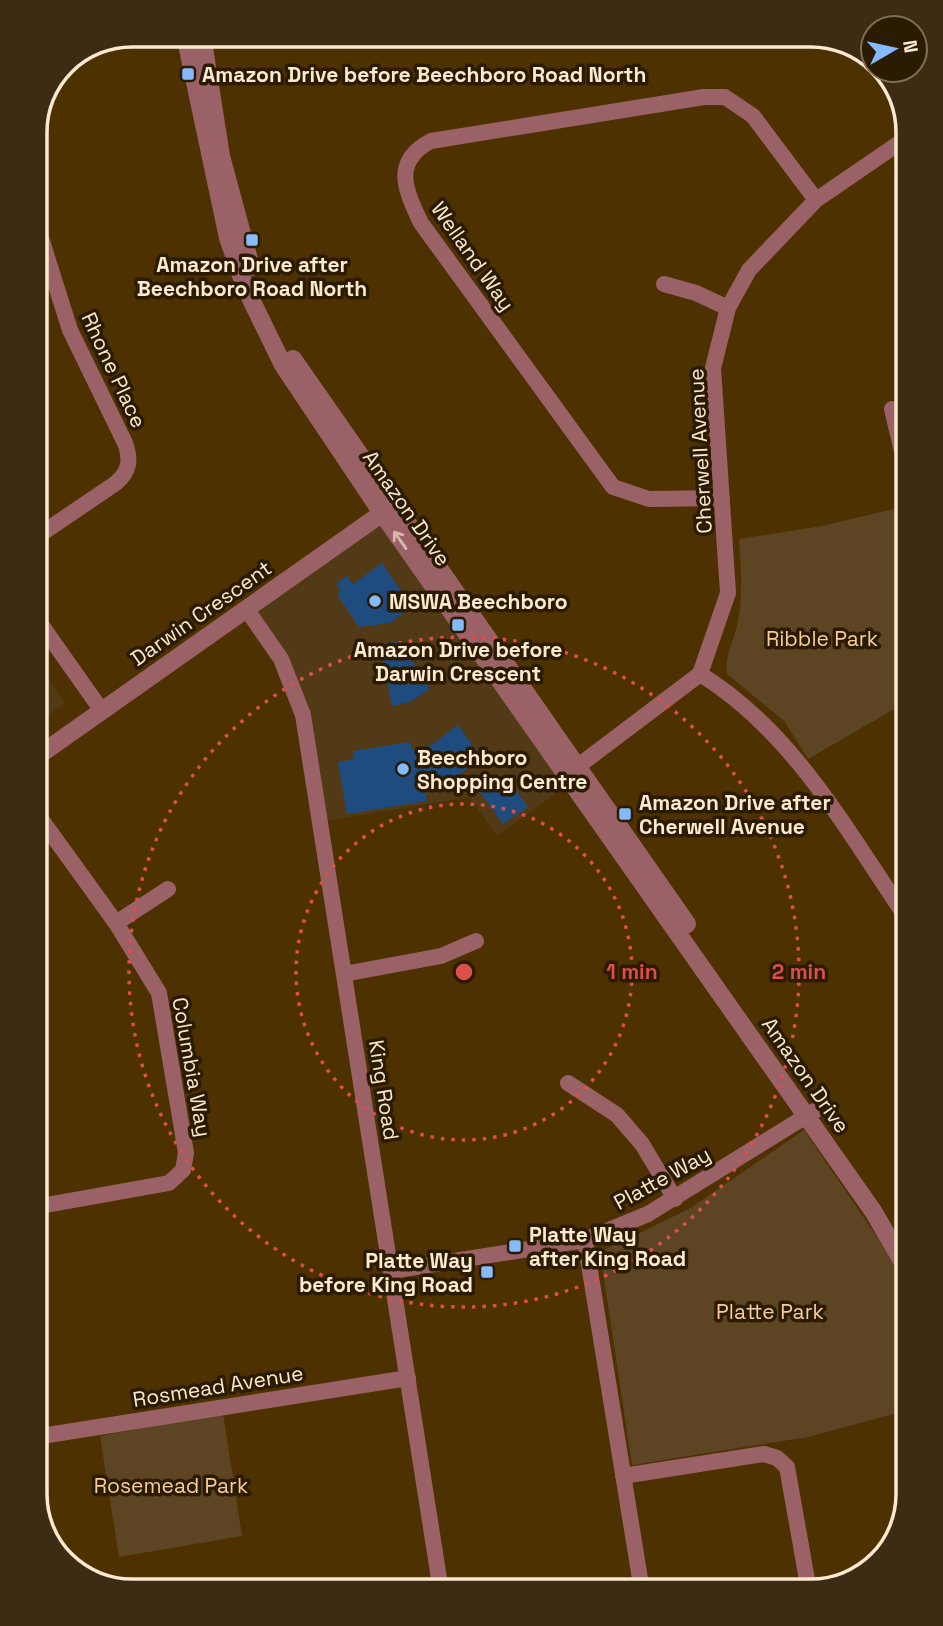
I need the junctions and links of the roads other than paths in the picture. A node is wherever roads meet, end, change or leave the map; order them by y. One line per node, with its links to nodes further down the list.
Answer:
1 (200, 47): 10 (street, Amazon Drive)
2 (896, 144): 3 (street, Cherwell Avenue)
3 (816, 200): 6 (street, Cherwell Avenue); 9 (street, Welland Way)
4 (47, 257): 11 (street, Rhone Place)
5 (664, 284): 6 (street)
6 (728, 308): 9 (street, Cherwell Avenue)
7 (892, 409): 8 (street)
8 (896, 426)
9 (722, 498): 14 (street, Cherwell Avenue)
10 (388, 509): 12 (street, Darwin Crescent); 17 (street, Amazon Drive)
11 (47, 529)
12 (247, 610): 15 (street, Darwin Crescent); 23 (street, King Road)
13 (47, 633): 15 (street)
14 (699, 674): 17 (street); 20 (street)
15 (102, 711): 16 (street, Darwin Crescent)
16 (47, 750)
17 (572, 771): 25 (street, Amazon Drive)
18 (47, 828): 21 (street, Columbia Way)
19 (168, 889): 21 (street)
20 (896, 901)
21 (116, 923): 27 (street, Columbia Way)
22 (476, 941): 23 (street)
23 (344, 974): 31 (street, King Road)
24 (568, 1083): 26 (street)
25 (811, 1113): 26 (street, Platte Way); 28 (street, Amazon Drive); 30 (street, Amazon Drive)
26 (675, 1199): 29 (street, Platte Way)
27 (47, 1205)
28 (896, 1231)
29 (585, 1240): 31 (street, Platte Way); 34 (street)
30 (896, 1250)
31 (391, 1271): 32 (street, King Road)
32 (408, 1378): 33 (street, Rosmead Avenue); 35 (street, King Road)
33 (47, 1435)
34 (623, 1476): 36 (street); 37 (street)
35 (439, 1579)
36 (640, 1579)
37 (807, 1579)

